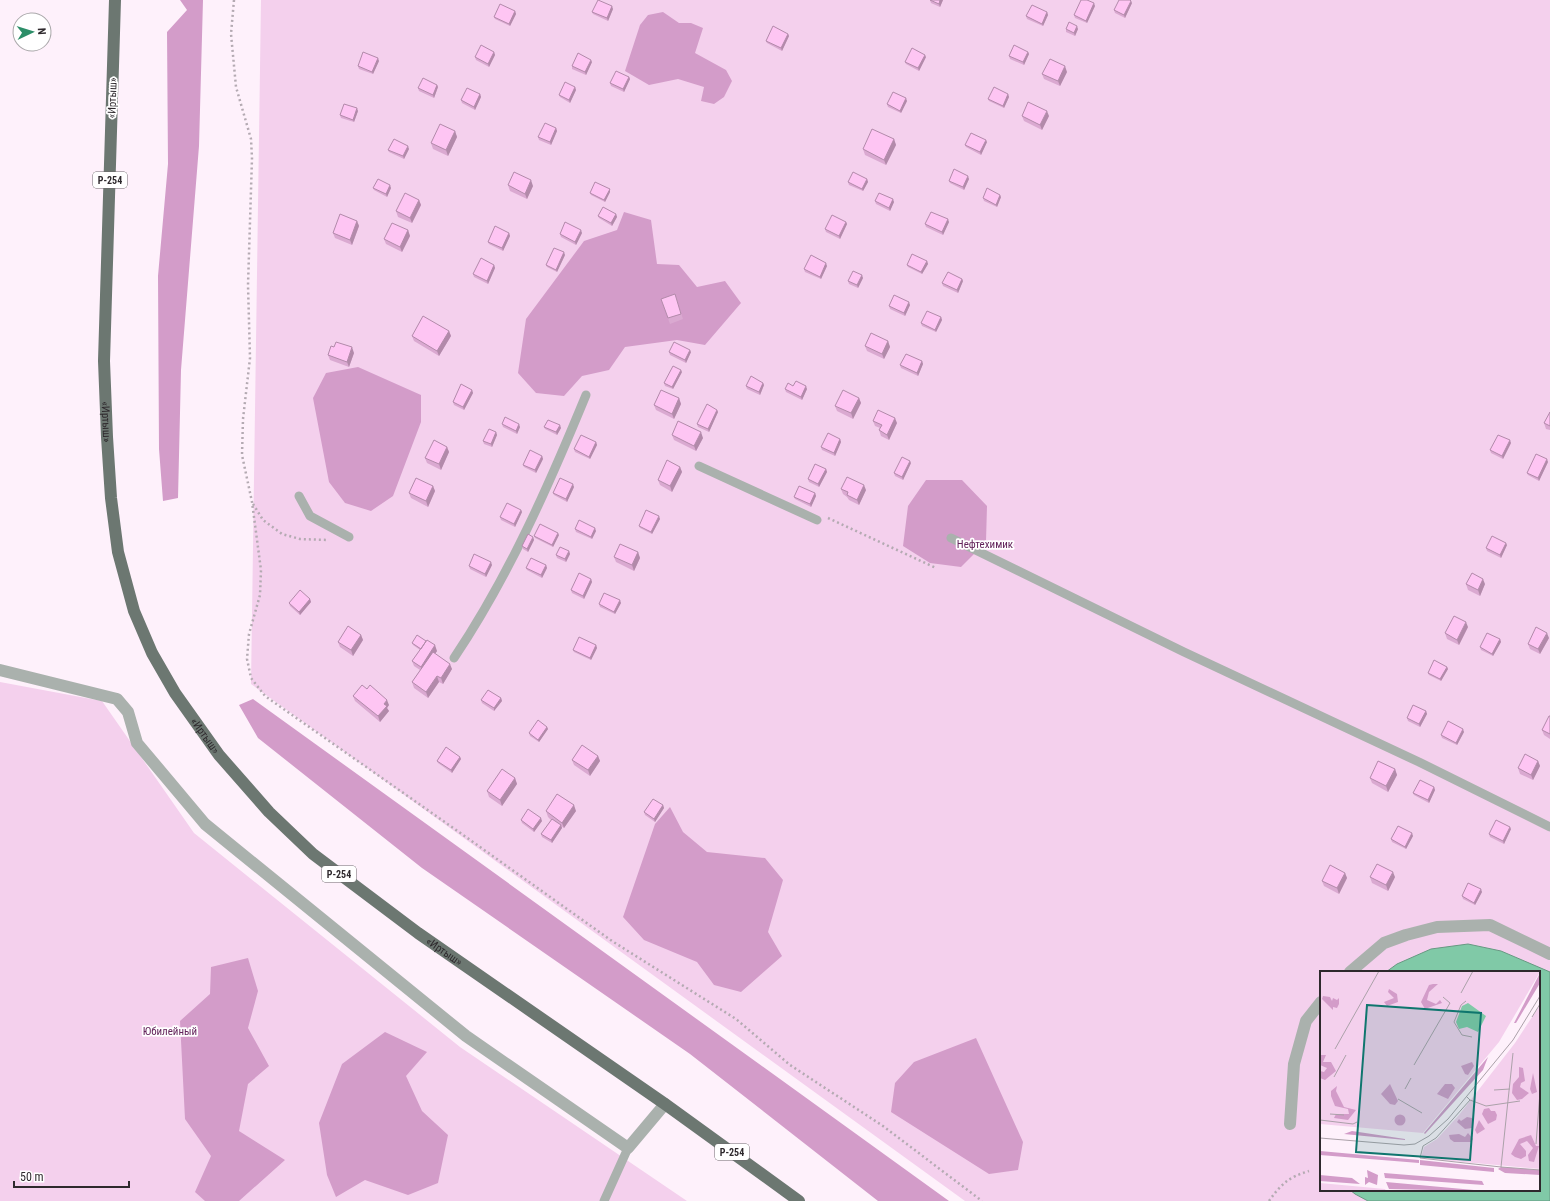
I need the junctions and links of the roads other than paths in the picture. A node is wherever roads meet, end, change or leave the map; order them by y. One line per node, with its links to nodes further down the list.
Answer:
1 (115, 0): 14 (main road, «Иртыш» / Р-254)
2 (586, 395): 8 (lane)
3 (699, 466): 5 (lane)
4 (299, 496): 6 (lane)
5 (817, 520)
6 (349, 537)
7 (951, 538): 10 (lane)
8 (454, 658)
9 (0, 670): 16 (street)
10 (1550, 827)
11 (1550, 954): 12 (street)
12 (1351, 971)
13 (1320, 1003): 15 (street)
14 (665, 1104): 16 (street); 18 (main road, «Иртыш» / Р-254)
15 (1290, 1124)
16 (628, 1148): 17 (lane)
17 (604, 1201)
18 (799, 1201)

